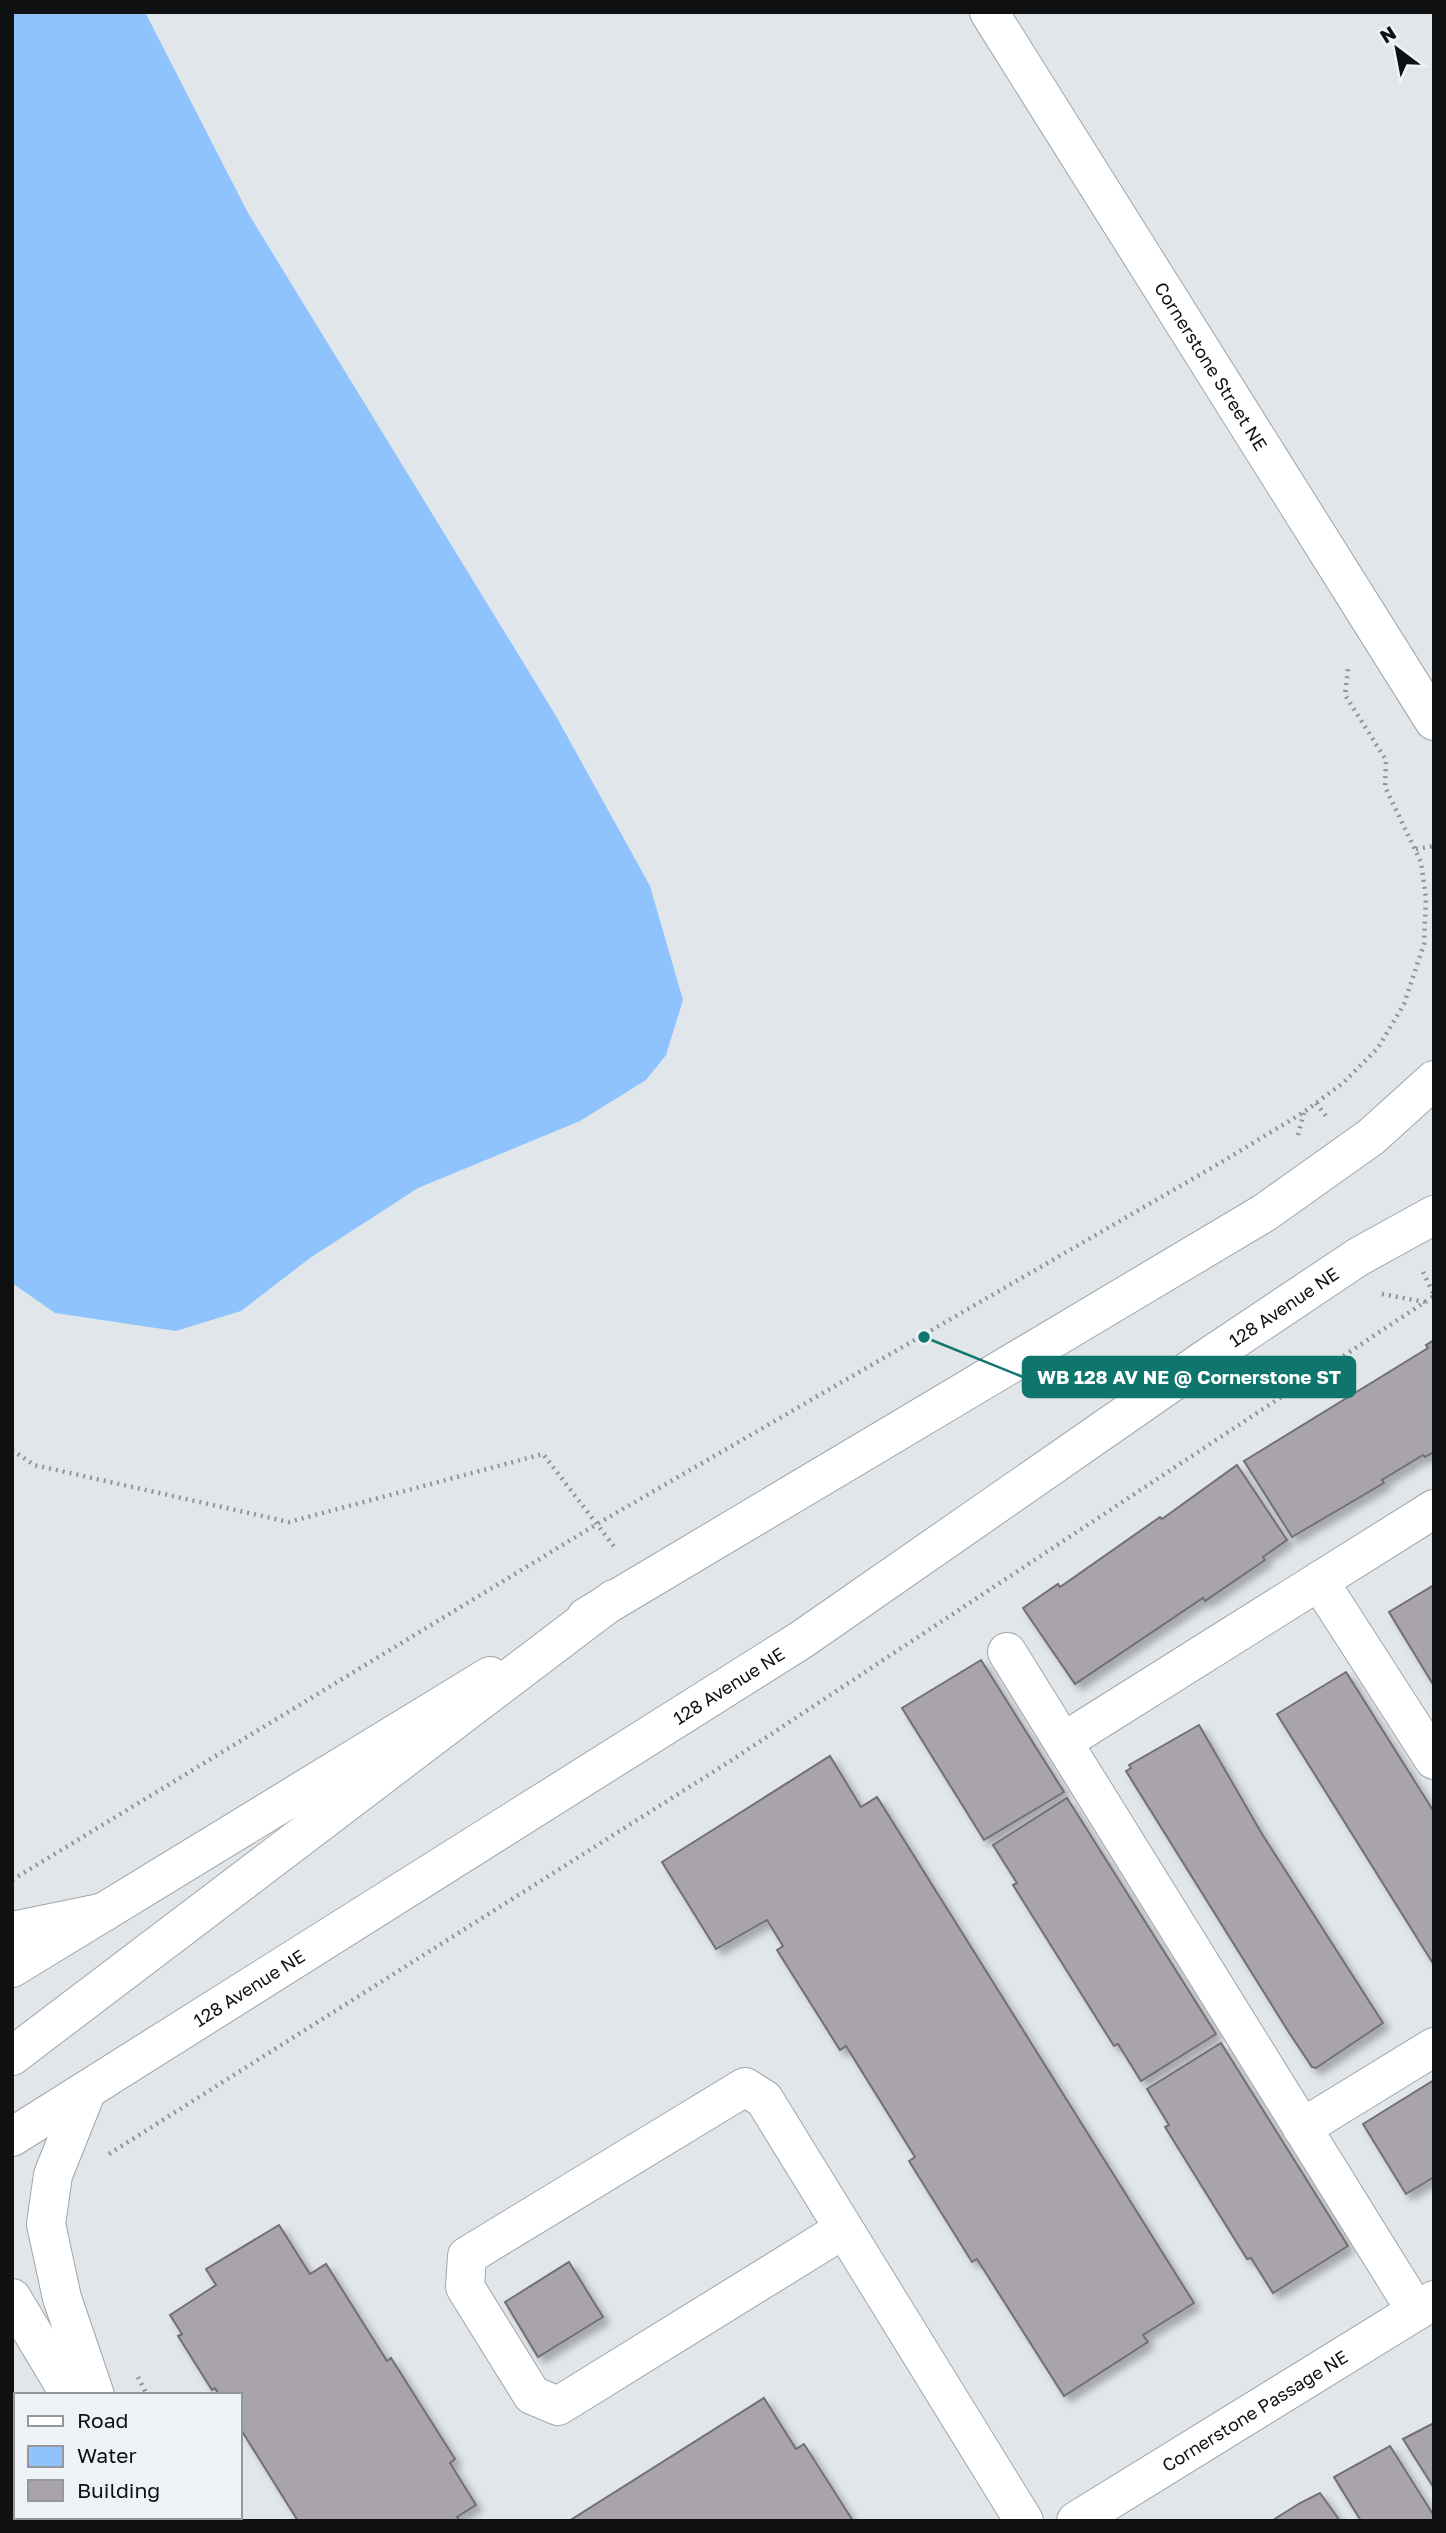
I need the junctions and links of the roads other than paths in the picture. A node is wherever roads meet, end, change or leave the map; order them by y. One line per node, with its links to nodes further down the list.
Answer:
1 (989, 12): 2 (street, Cornerstone Street NE)
2 (1434, 721)
3 (1434, 1080): 7 (street)
4 (1434, 1215): 16 (street, 128 Avenue NE)
5 (1434, 1509): 6 (street)
6 (1319, 1581): 9 (street); 10 (street)
7 (628, 1591): 11 (street); 15 (street)
8 (1007, 1653): 9 (street)
9 (1063, 1742): 17 (street)
10 (1434, 1760)
11 (104, 1912): 12 (street); 13 (street)
12 (12, 1931)
13 (12, 1968)
14 (1434, 2047): 17 (street)
15 (12, 2056)
16 (87, 2090): 18 (street, 128 Avenue NE); 23 (street)
17 (1302, 2127): 21 (street)
18 (12, 2137)
19 (844, 2229): 19 (street); 24 (street)
20 (12, 2298): 22 (street)
21 (1425, 2305): 25 (street, Cornerstone Passage NE)
22 (69, 2393)
23 (95, 2393)
24 (1024, 2521)
25 (1076, 2521)

